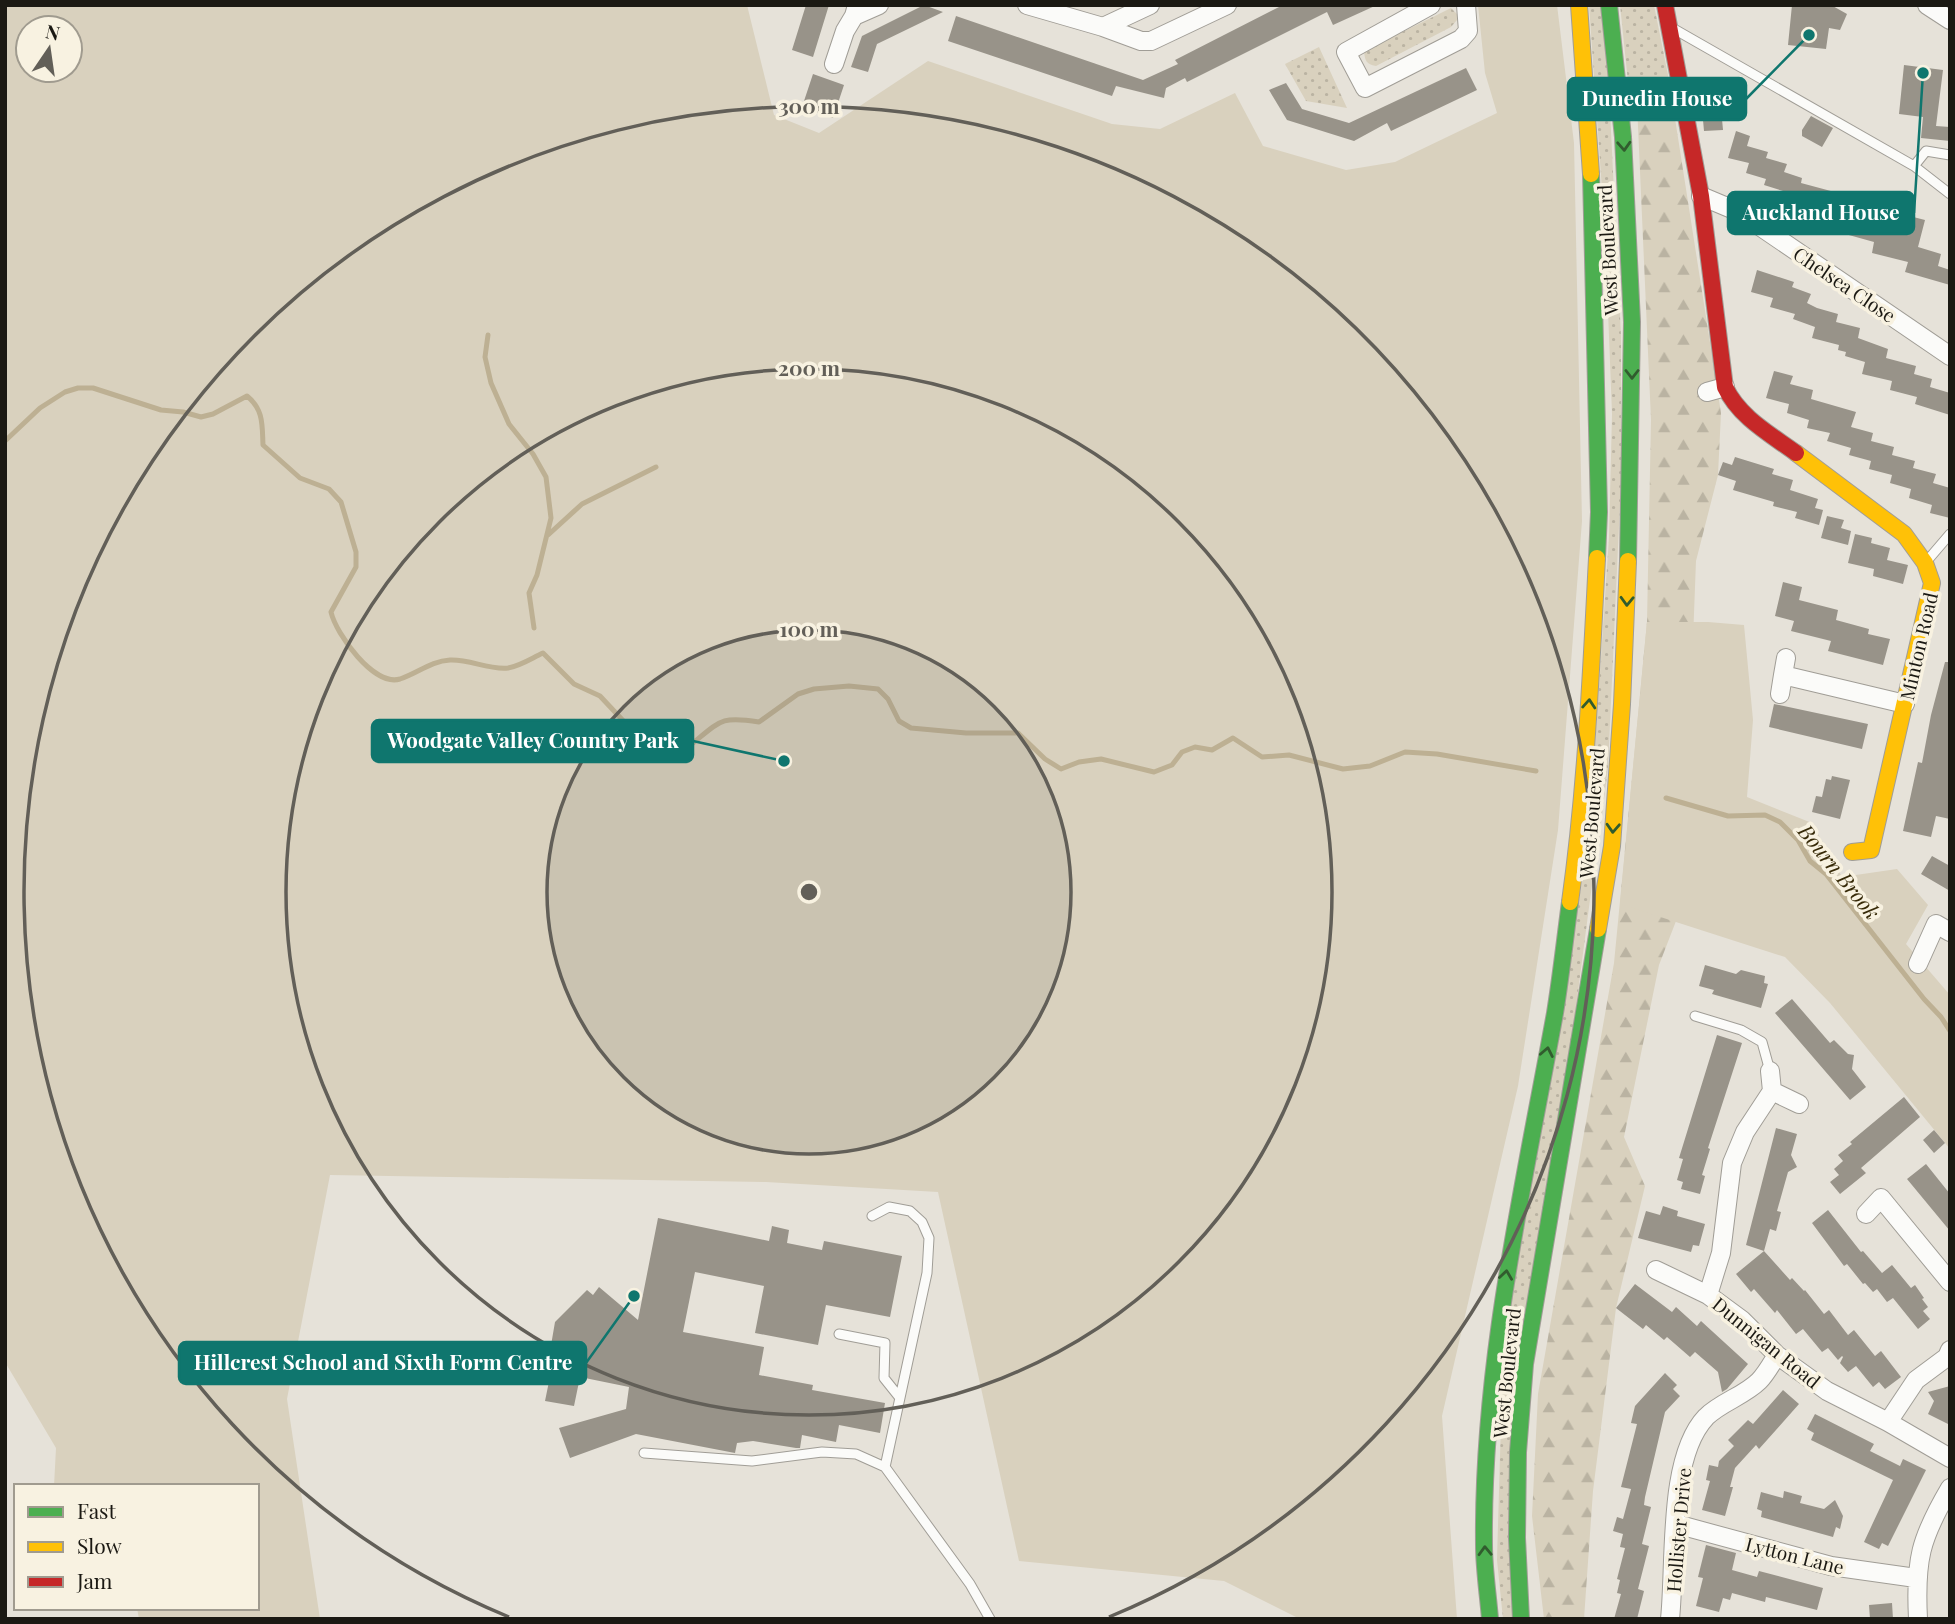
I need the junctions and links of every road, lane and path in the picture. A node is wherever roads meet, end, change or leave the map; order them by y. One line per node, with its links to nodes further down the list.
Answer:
1 (878, 5): 11 (street)
2 (1027, 5): 13 (street)
3 (1150, 5): 13 (street)
4 (1227, 5): 13 (street)
5 (1431, 5): 6 (street)
6 (1466, 5)
7 (1579, 5): 51 (main road, West Boulevard, one-way to 7)
8 (1609, 5): 52 (main road, West Boulevard, one-way to 52)
9 (1665, 5): 14 (main road, Minton Road)
10 (1927, 5): 12 (street)
11 (855, 11): 15 (street)
12 (1950, 20)
13 (1103, 27)
14 (1670, 27): 17 (lane); 19 (main road, Minton Road)
15 (834, 64)
16 (1950, 155): 17 (lane)
17 (1914, 166): 18 (lane)
18 (1950, 194)
19 (1701, 196): 20 (street, Chelsea Close); 21 (main road, Minton Road)
20 (1950, 356)
21 (1725, 387): 22 (street); 24 (main road, Minton Road)
22 (1706, 392)
23 (1950, 534): 24 (lane)
24 (1925, 563): 26 (main road, Minton Road)
25 (1780, 694): 26 (street)
26 (1905, 704): 27 (main road, Minton Road)
27 (1852, 852)
28 (1950, 932): 29 (street)
29 (1918, 964)
30 (1695, 1016): 31 (lane)
31 (1770, 1070): 32 (street)
32 (1772, 1091): 33 (street); 38 (street)
33 (1799, 1104)
34 (1866, 1214): 37 (street)
35 (872, 1216): 42 (lane)
36 (1656, 1270): 38 (street, Dunnigan Road)
37 (1950, 1282)
38 (1708, 1295): 41 (street, Dunnigan Road)
39 (839, 1334): 42 (lane)
40 (1950, 1350): 43 (street)
41 (1777, 1355): 43 (street, Dunnigan Road); 48 (street, Hollister Drive)
42 (900, 1398): 46 (lane)
43 (1888, 1422): 45 (street, Dunnigan Road)
44 (644, 1452): 46 (lane)
45 (1950, 1458)
46 (885, 1467): 50 (lane)
47 (1950, 1488): 49 (street)
48 (1676, 1524): 49 (street, Lytton Lane); 53 (street, Hollister Drive)
49 (1916, 1578): 54 (street)
50 (990, 1619)
51 (1489, 1619)
52 (1521, 1619)
53 (1670, 1619)
54 (1918, 1619)

